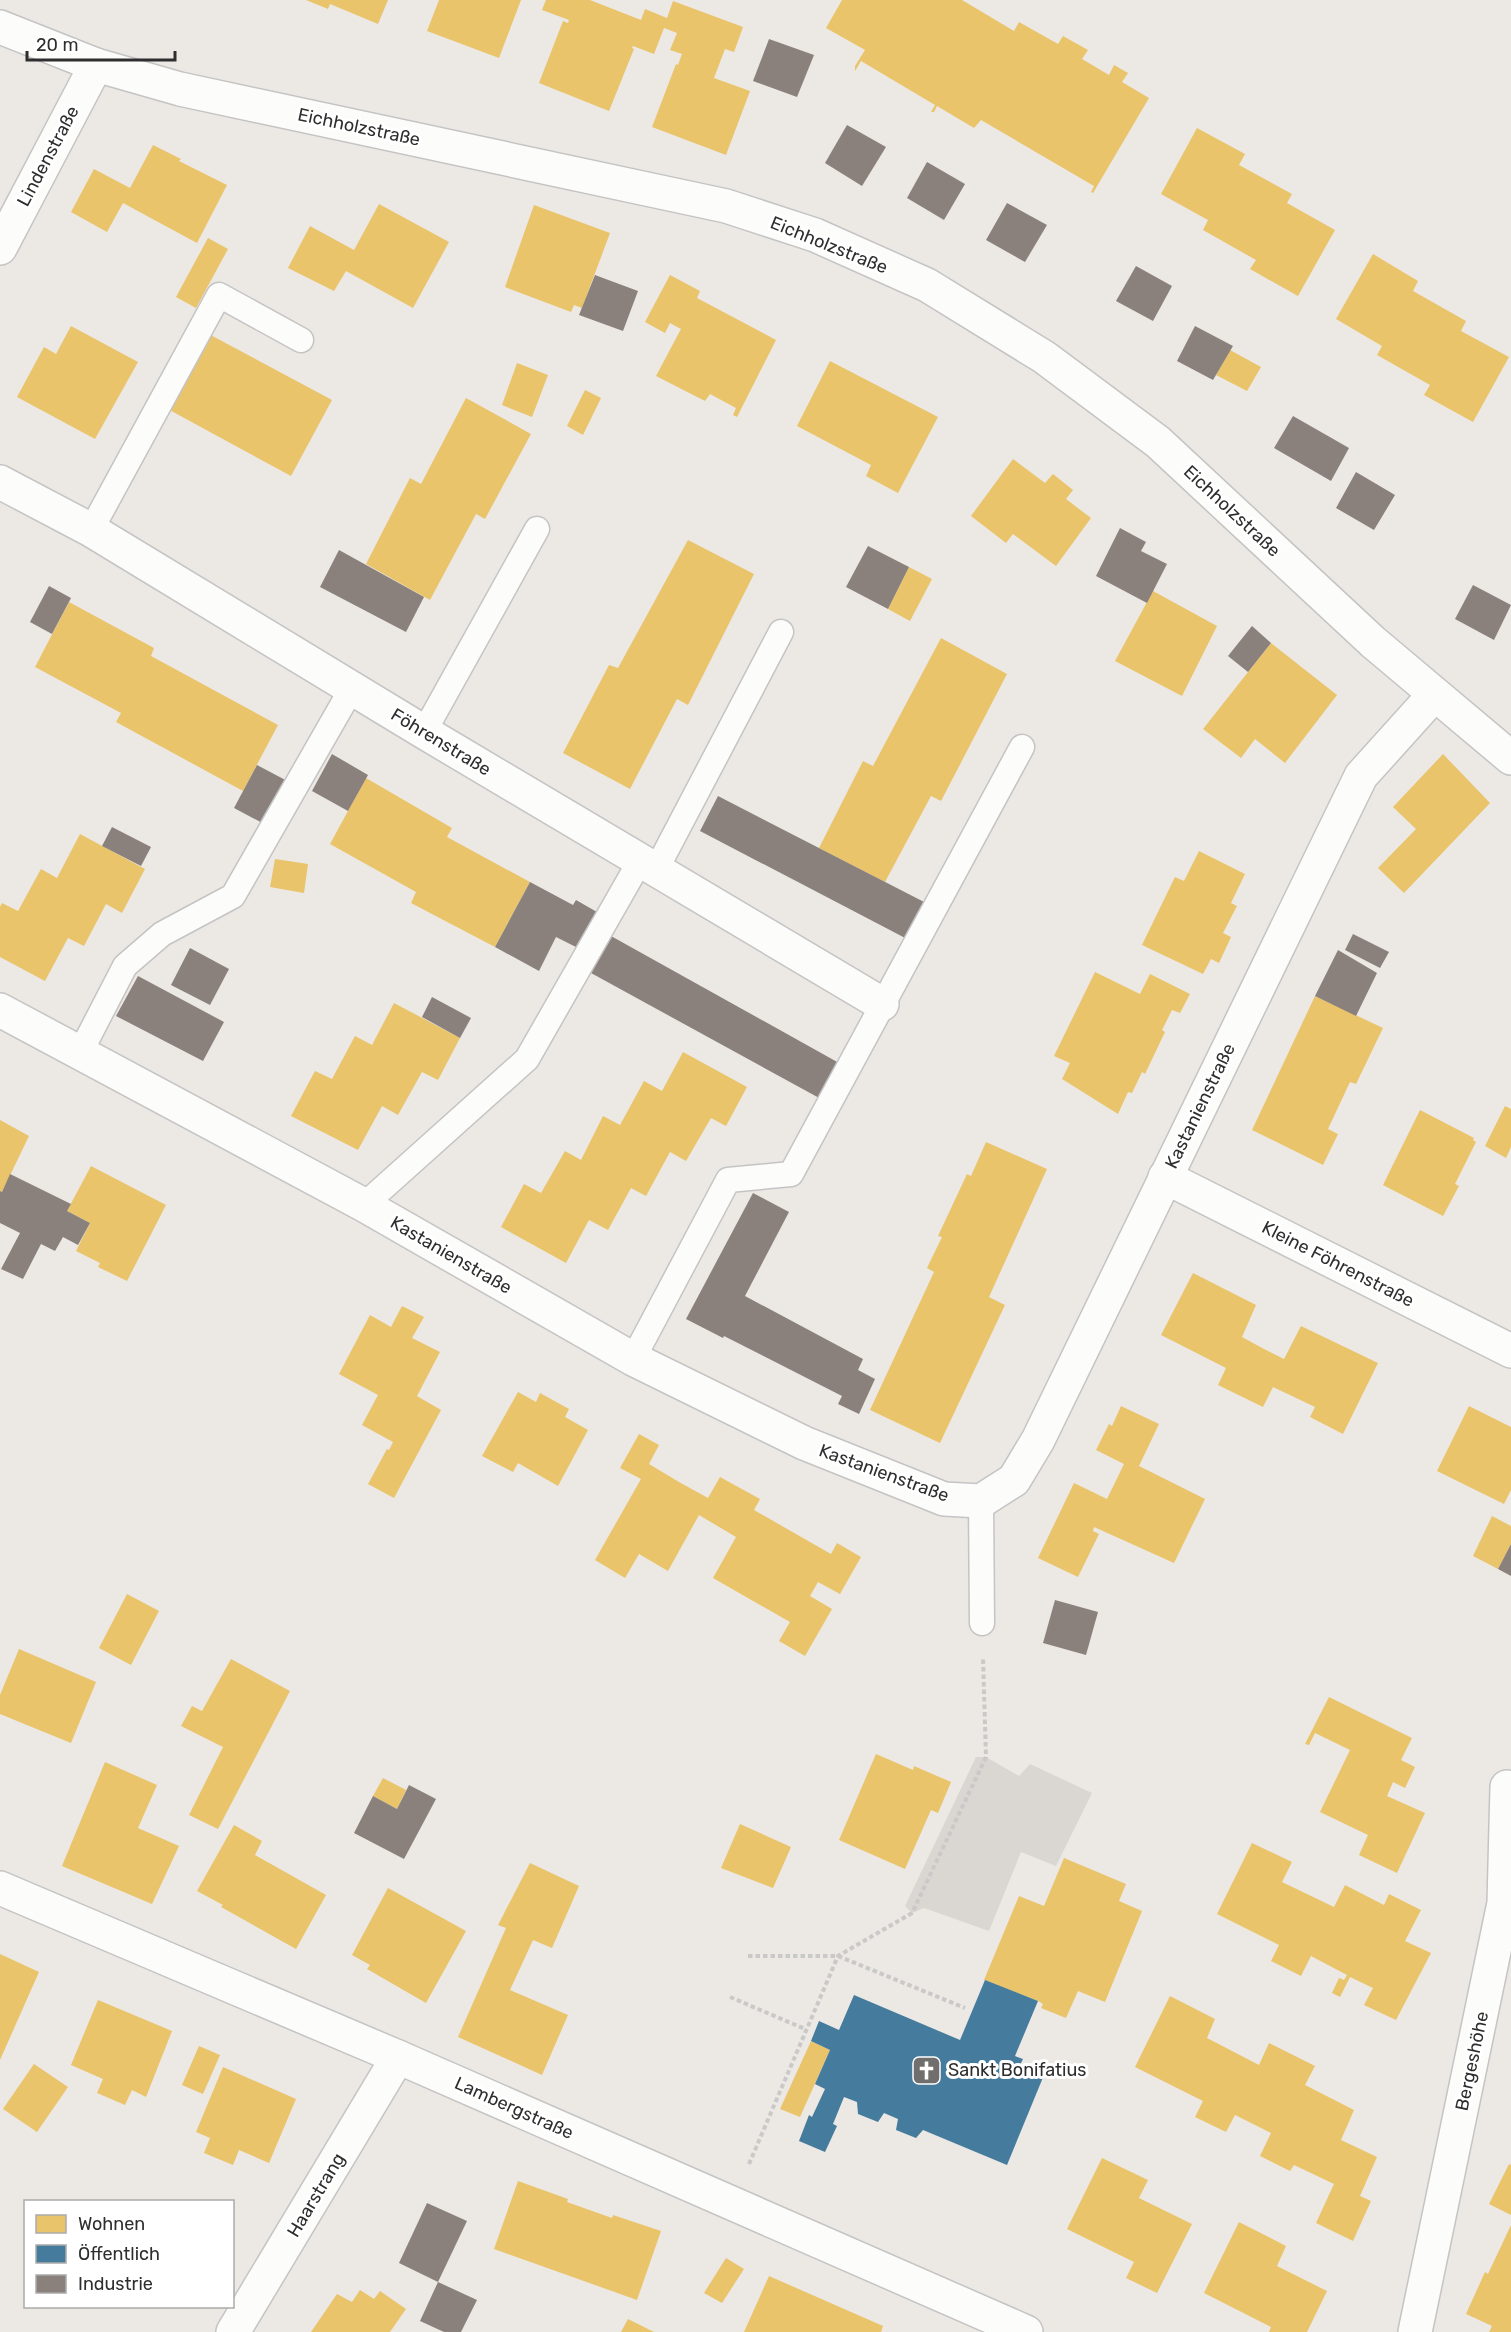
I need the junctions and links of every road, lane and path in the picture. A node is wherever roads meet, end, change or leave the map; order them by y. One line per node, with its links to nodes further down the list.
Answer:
1 (0, 27): 2 (street, Eichholzstraße)
2 (96, 65): 3 (street, Lindenstraße); 10 (street, Eichholzstraße)
3 (0, 248)
4 (301, 340): 7 (lane)
5 (0, 482): 7 (street, Föhrenstraße)
6 (537, 529): 11 (lane)
7 (91, 530): 9 (street, Föhrenstraße)
8 (781, 632): 14 (lane)
9 (352, 688): 11 (street, Föhrenstraße); 17 (lane)
10 (1434, 695): 13 (street, Eichholzstraße); 18 (street, Kastanienstraße)
11 (424, 732): 14 (street, Föhrenstraße)
12 (1022, 747): 15 (lane)
13 (1511, 759)
14 (648, 866): 15 (street, Föhrenstraße); 19 (lane)
15 (882, 1004): 21 (lane)
16 (0, 1010): 17 (street, Kastanienstraße)
17 (80, 1053): 19 (street, Kastanienstraße)
18 (1165, 1177): 20 (street, Kleine Föhrenstraße); 22 (street, Kastanienstraße)
19 (364, 1205): 21 (street, Kastanienstraße)
20 (1511, 1351)
21 (633, 1359): 22 (street, Kastanienstraße)
22 (981, 1500): 23 (lane)
23 (982, 1623): 27 (path)
24 (1507, 1787): 35 (street, Bergeshöhe)
25 (0, 1888): 31 (street, Lambergstraße)
26 (748, 1956): 27 (path)
27 (838, 1956): 29 (path); 30 (path)
28 (730, 1997): 30 (path)
29 (965, 2008)
30 (806, 2029): 32 (path)
31 (398, 2057): 32 (street, Lambergstraße); 33 (street, Haarstrang)
32 (732, 2203): 34 (street, Lambergstraße)
33 (233, 2332)
34 (1026, 2332)
35 (1415, 2332)

